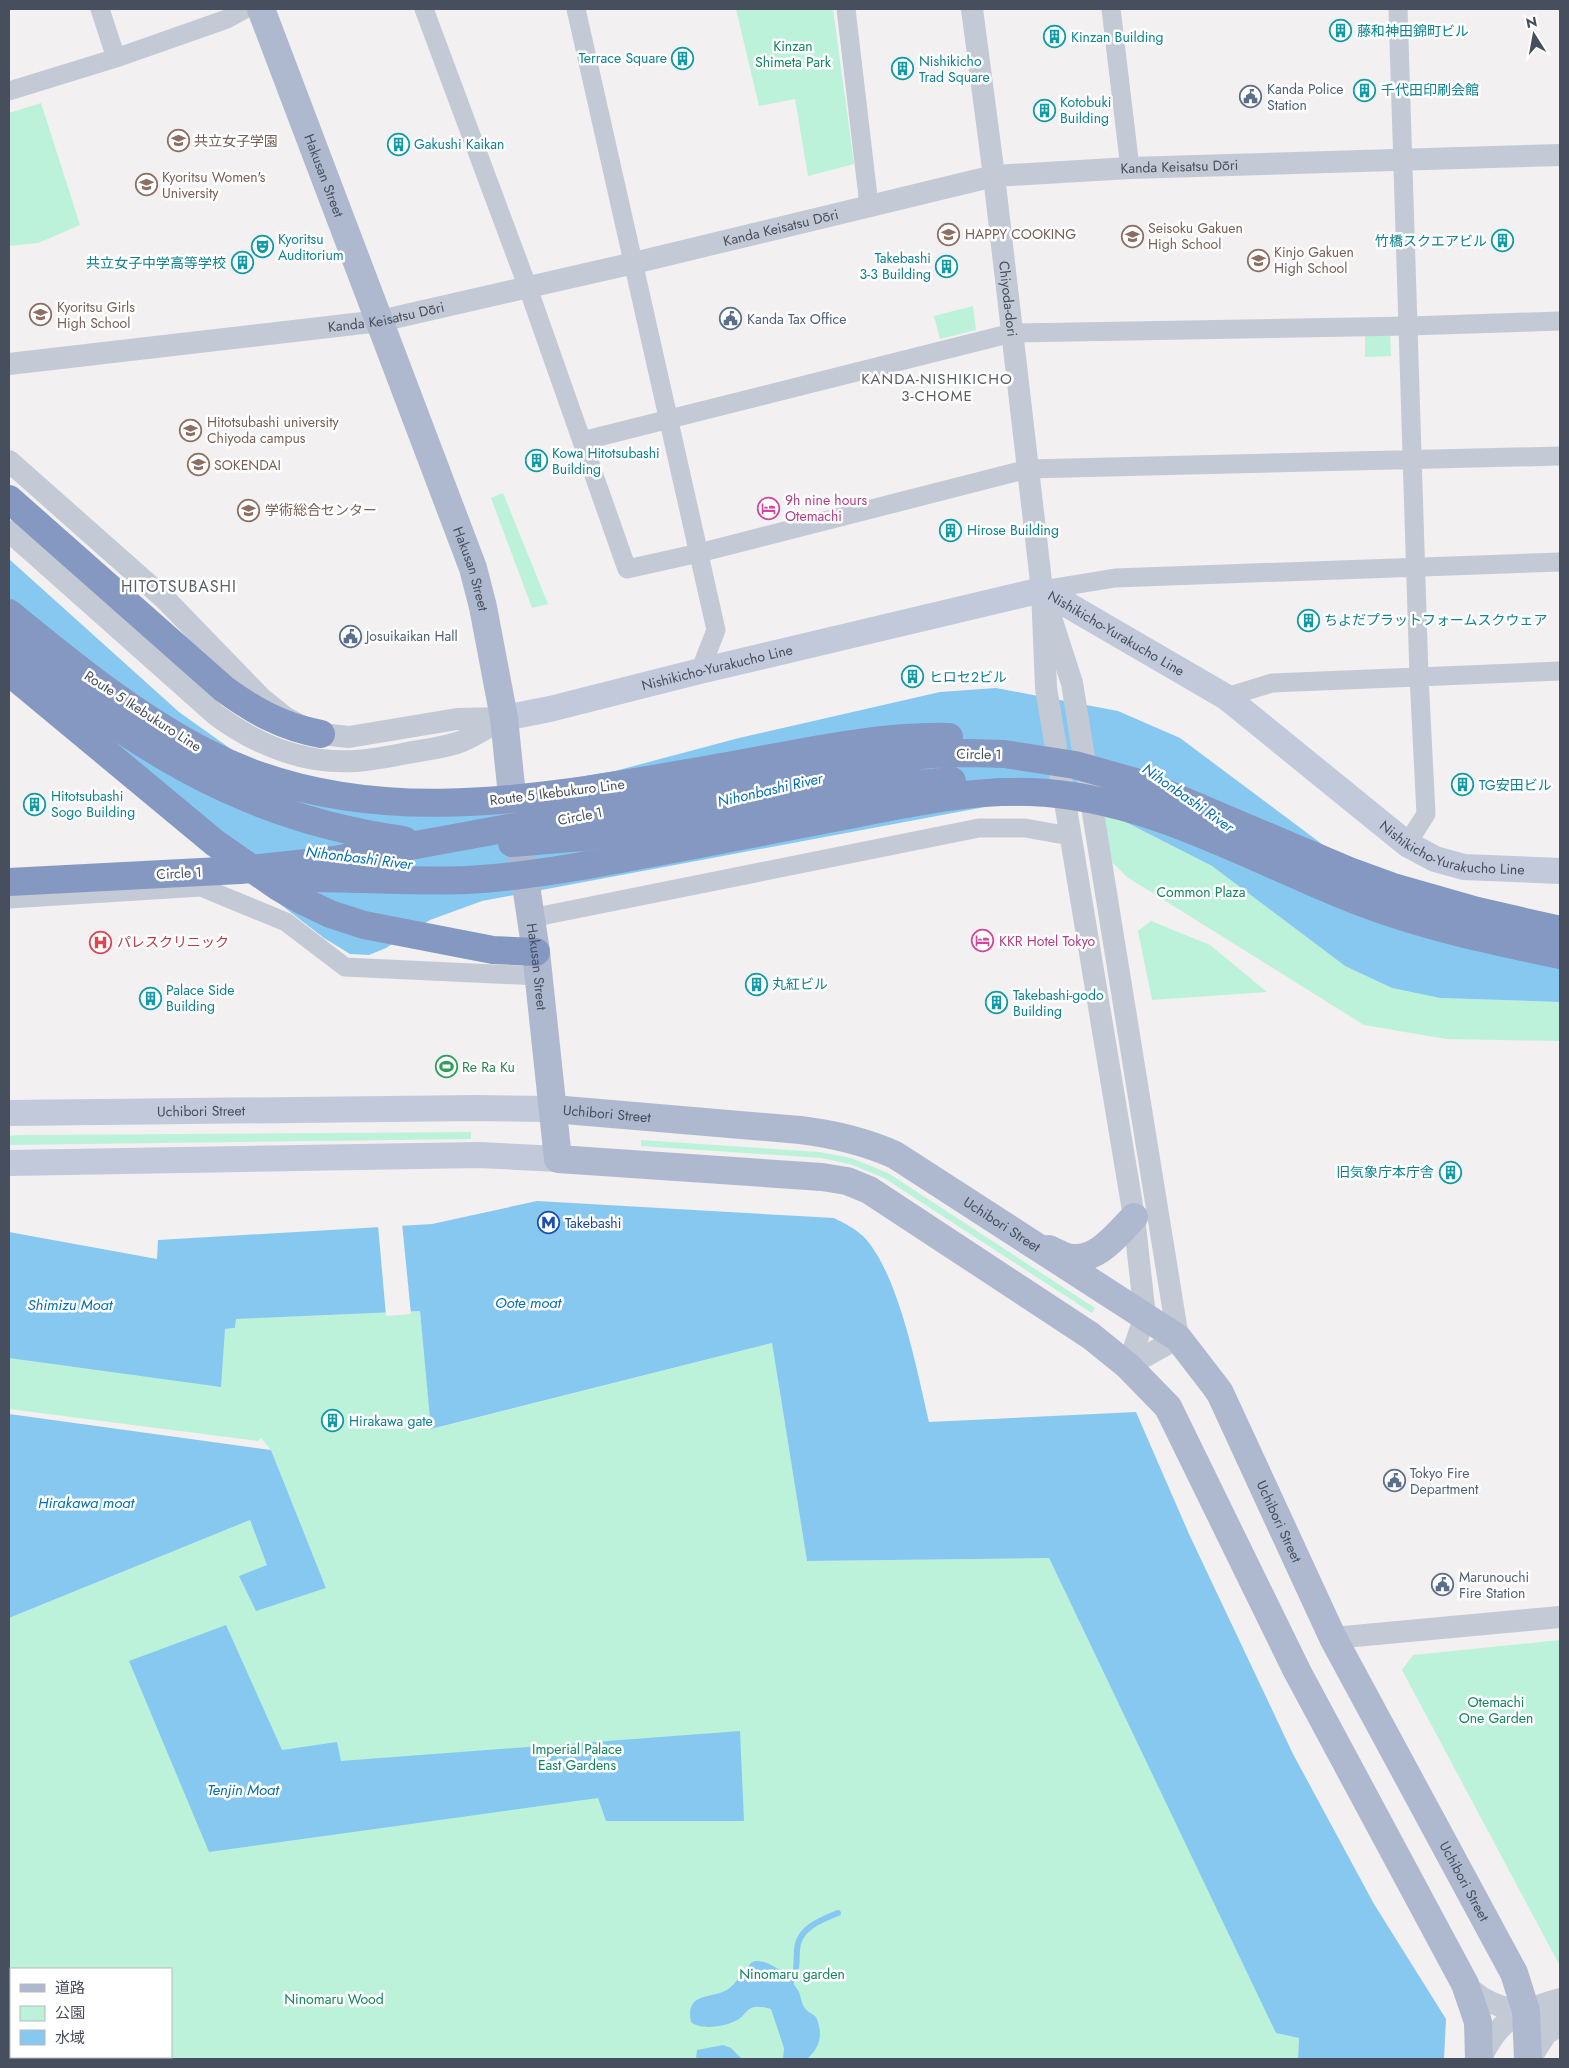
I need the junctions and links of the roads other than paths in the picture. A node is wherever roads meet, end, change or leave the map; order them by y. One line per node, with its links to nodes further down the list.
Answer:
1 (100, 9): 10 (street)
2 (245, 9): 10 (street)
3 (262, 9): 19 (main road, Hakusan Street)
4 (424, 9): 18 (street)
5 (576, 9): 17 (street)
6 (846, 9): 16 (street)
7 (972, 9): 15 (street, Chiyoda-dori)
8 (1111, 9): 14 (street)
9 (1398, 9): 13 (street)
10 (116, 58): 11 (street)
11 (9, 90)
12 (1560, 155): 13 (street, Kanda Keisatsu Dōri)
13 (1403, 160): 14 (street, Kanda Keisatsu Dōri); 21 (street)
14 (1130, 168): 15 (street, Kanda Keisatsu Dōri)
15 (994, 176): 16 (street, Kanda Keisatsu Dōri); 22 (street, Chiyoda-dori)
16 (869, 205): 17 (street, Kanda Keisatsu Dōri)
17 (634, 263): 18 (street, Kanda Keisatsu Dōri); 24 (street)
18 (528, 288): 19 (street, Kanda Keisatsu Dōri); 25 (street)
19 (380, 321): 23 (street, Kanda Keisatsu Dōri); 43 (main road, Hakusan Street)
20 (1560, 321): 21 (street)
21 (1409, 326): 22 (street); 27 (street)
22 (1012, 333): 24 (street); 29 (street, Chiyoda-dori)
23 (9, 364)
24 (669, 418): 25 (street); 32 (street)
25 (582, 441): 32 (street)
26 (1560, 456): 27 (street)
27 (1412, 459): 29 (street); 34 (street)
28 (9, 461): 44 (street)
29 (1028, 469): 32 (street); 35 (street, Chiyoda-dori)
30 (9, 499): 44 (highway)
31 (9, 531): 43 (street)
32 (699, 553): 38 (street)
33 (1560, 562): 34 (street)
34 (1416, 568): 35 (street); 41 (street)
35 (1042, 590): 38 (main road, Nishikicho-Yurakucho Line); 42 (main road, Nishikicho-Yurakucho Line); 47 (street); 68 (street)
36 (9, 613): 45 (highway, Route 5 Ikebukuro Line)
37 (9, 644): 46 (highway, Route 5 Ikebukuro Line)
38 (700, 670): 43 (main road, Nishikicho-Yurakucho Line)
39 (1560, 671): 41 (street)
40 (9, 672): 59 (highway)
41 (1419, 676): 42 (street); 48 (street)
42 (1226, 697): 48 (main road, Nishikicho-Yurakucho Line)
43 (504, 718): 44 (street); 54 (main road, Hakusan Street)
44 (320, 734)
45 (1146, 785): 51 (highway, Circle 1); 55 (highway)
46 (1134, 809): 50 (highway); 52 (highway, Circle 1)
47 (1070, 836): 54 (street); 65 (street)
48 (1407, 844): 49 (main road, Nishikicho-Yurakucho Line)
49 (1560, 871)
50 (1296, 875): 58 (highway); 60 (highway)
51 (9, 882)
52 (9, 891)
53 (9, 899): 59 (street)
54 (530, 907): 59 (main road, Hakusan Street)
55 (1477, 911): 56 (highway); 57 (highway)
56 (1560, 922)
57 (1560, 930)
58 (1560, 955)
59 (537, 964): 61 (main road, Hakusan Street)
60 (1560, 972)
61 (553, 1109): 62 (main road, Uchibori Street); 63 (main road, Hakusan Street); 66 (main road, Uchibori Street)
62 (9, 1113)
63 (558, 1159): 64 (main road); 69 (main road)
64 (9, 1163)
65 (1134, 1217): 66 (main road); 67 (street)
66 (1016, 1234): 67 (main road, Uchibori Street)
67 (1145, 1316): 68 (main road, Uchibori Street); 69 (street)
68 (1178, 1338): 69 (street); 71 (main road, Uchibori Street)
69 (1128, 1366): 73 (main road)
70 (1560, 1617): 71 (street)
71 (1333, 1638): 72 (main road, Uchibori Street)
72 (1514, 1973): 74 (street); 76 (main road, Uchibori Street)
73 (1465, 1984): 76 (street); 79 (main road)
74 (1560, 1995)
75 (1560, 1999): 76 (street)
76 (1526, 2010): 77 (street); 79 (street); 80 (main road, Uchibori Street)
77 (1560, 2017)
78 (1560, 2025): 80 (street)
79 (1480, 2059)
80 (1529, 2059)

